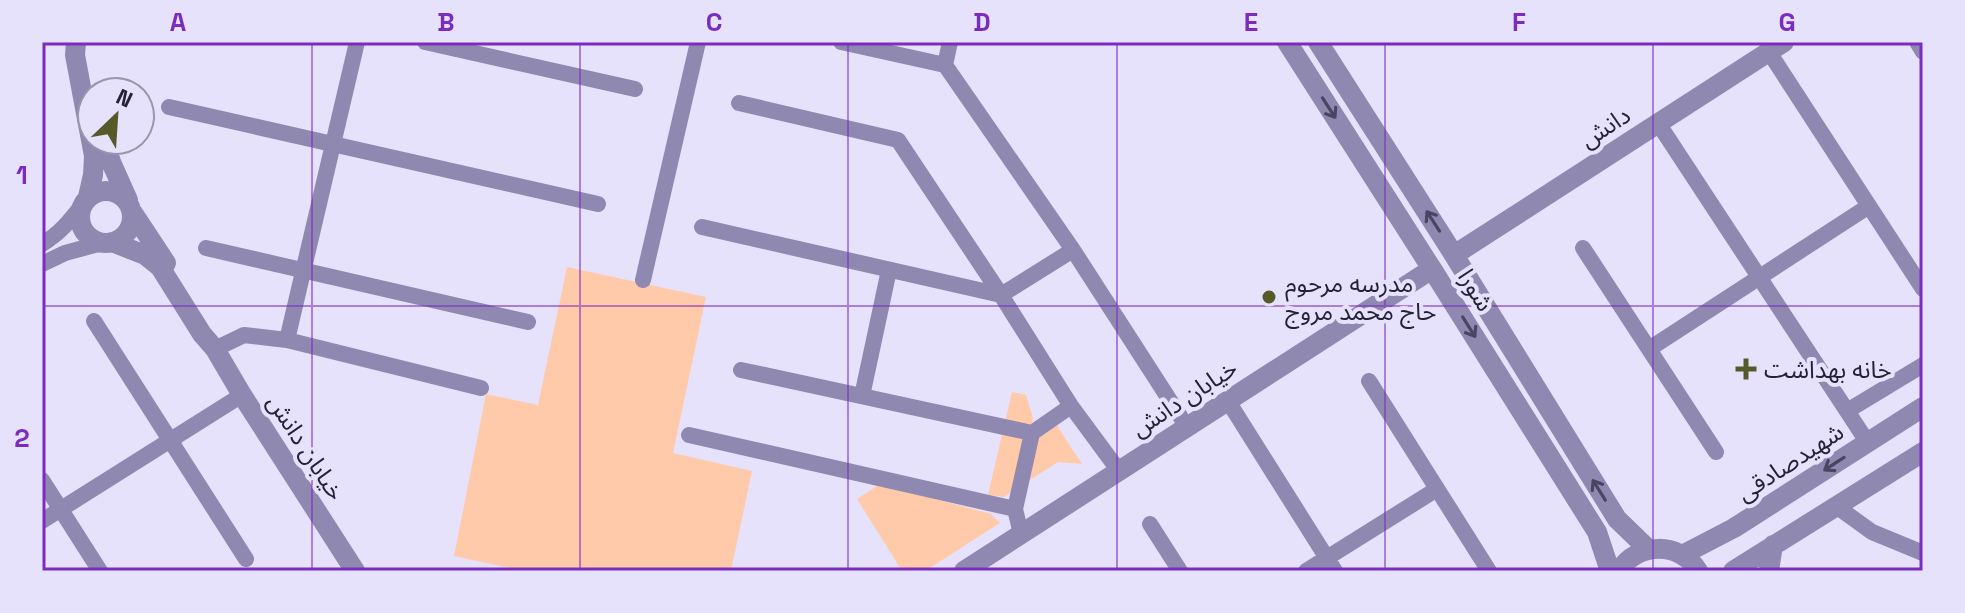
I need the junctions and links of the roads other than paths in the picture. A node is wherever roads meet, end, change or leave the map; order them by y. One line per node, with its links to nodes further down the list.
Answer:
1 (76, 42): 21 (street)
2 (83, 42): 14 (street)
3 (357, 42): 19 (street)
4 (425, 42): 15 (street)
5 (698, 42): 37 (street)
6 (841, 42): 13 (street)
7 (950, 42): 13 (street)
8 (1287, 42): 33 (street, شورا, one-way to 33)
9 (1318, 42): 31 (street, شورا, one-way to 9)
10 (1917, 42): 12 (street)
11 (1776, 47): 18 (street, دانش); 23 (street)
12 (1923, 52)
13 (945, 65): 30 (street)
14 (91, 76)
15 (635, 89)
16 (739, 103): 39 (street)
17 (169, 107): 19 (street)
18 (1658, 123): 31 (street, دانش); 36 (street)
19 (333, 144): 22 (street); 34 (street)
20 (109, 156): 24 (street, خیابان دانش)
21 (85, 201): 24 (street); 26 (street); 27 (street)
22 (598, 204)
23 (1869, 206): 36 (street); 38 (street)
24 (131, 209): 26 (street); 43 (street, خیابان دانش)
25 (702, 227): 35 (street)
26 (107, 242): 32 (street); 43 (street, خیابان دانش)
27 (42, 244)
28 (206, 248): 34 (street)
29 (1583, 248): 44 (street)
30 (1073, 250): 39 (street); 55 (street)
31 (1454, 255): 73 (street, شورا, one-way to 31)
32 (42, 264)
33 (1432, 269): 51 (street, خیابان دانش); 85 (street, شورا, one-way to 85)
34 (303, 270): 41 (street); 42 (street)
35 (889, 270): 39 (street); 50 (street)
36 (1760, 278): 44 (street); 54 (street)
37 (643, 280)
38 (1923, 289)
39 (1001, 295): 52 (street)
40 (94, 321): 58 (street)
41 (528, 322)
42 (287, 340): 43 (street); 48 (street)
43 (215, 349): 49 (street, خیابان دانش)
44 (1649, 349): 60 (street)
45 (1923, 365): 54 (street)
46 (741, 370): 50 (street)
47 (1369, 381): 64 (street)
48 (481, 388)
49 (242, 395): 58 (street); 80 (street, خیابان دانش)
50 (862, 396): 56 (street)
51 (1228, 401): 55 (street, خیابان دانش); 78 (street)
52 (1071, 406): 56 (street); 62 (street)
53 (1923, 407): 59 (street, شهیدصادقی)
54 (1847, 411): 59 (street)
55 (1187, 427): 62 (street, خیابان دانش)
56 (1032, 433): 67 (street)
57 (689, 435): 67 (street)
58 (170, 440): 66 (street); 77 (street)
59 (1868, 443): 70 (street, شهیدصادقی, one-way to 70)
60 (1716, 452)
61 (1923, 452): 65 (street)
62 (1119, 471): 71 (street, خیابان دانش)
63 (42, 480): 66 (street)
64 (1437, 489): 78 (street); 84 (street)
65 (1836, 506): 72 (street); 74 (street)
66 (60, 509): 68 (street); 79 (street)
67 (1015, 509): 71 (street)
68 (42, 521)
69 (1150, 524): 82 (street)
70 (1734, 528): 75 (street, شهیدصادقی); 76 (street)
71 (1021, 534): 81 (street, خیابان دانش)
72 (1773, 545): 76 (street); 89 (street)
73 (1648, 549): 75 (street); 86 (street)
74 (1923, 553)
75 (1682, 555): 87 (street)
76 (1753, 557): 88 (street)
77 (246, 559)
78 (1331, 564): 83 (street)
79 (100, 571)
80 (355, 571)
81 (964, 571)
82 (1180, 571)
83 (1306, 571)
84 (1489, 571)
85 (1610, 571)
86 (1619, 571)
87 (1698, 571)
88 (1733, 571)
89 (1769, 571)

